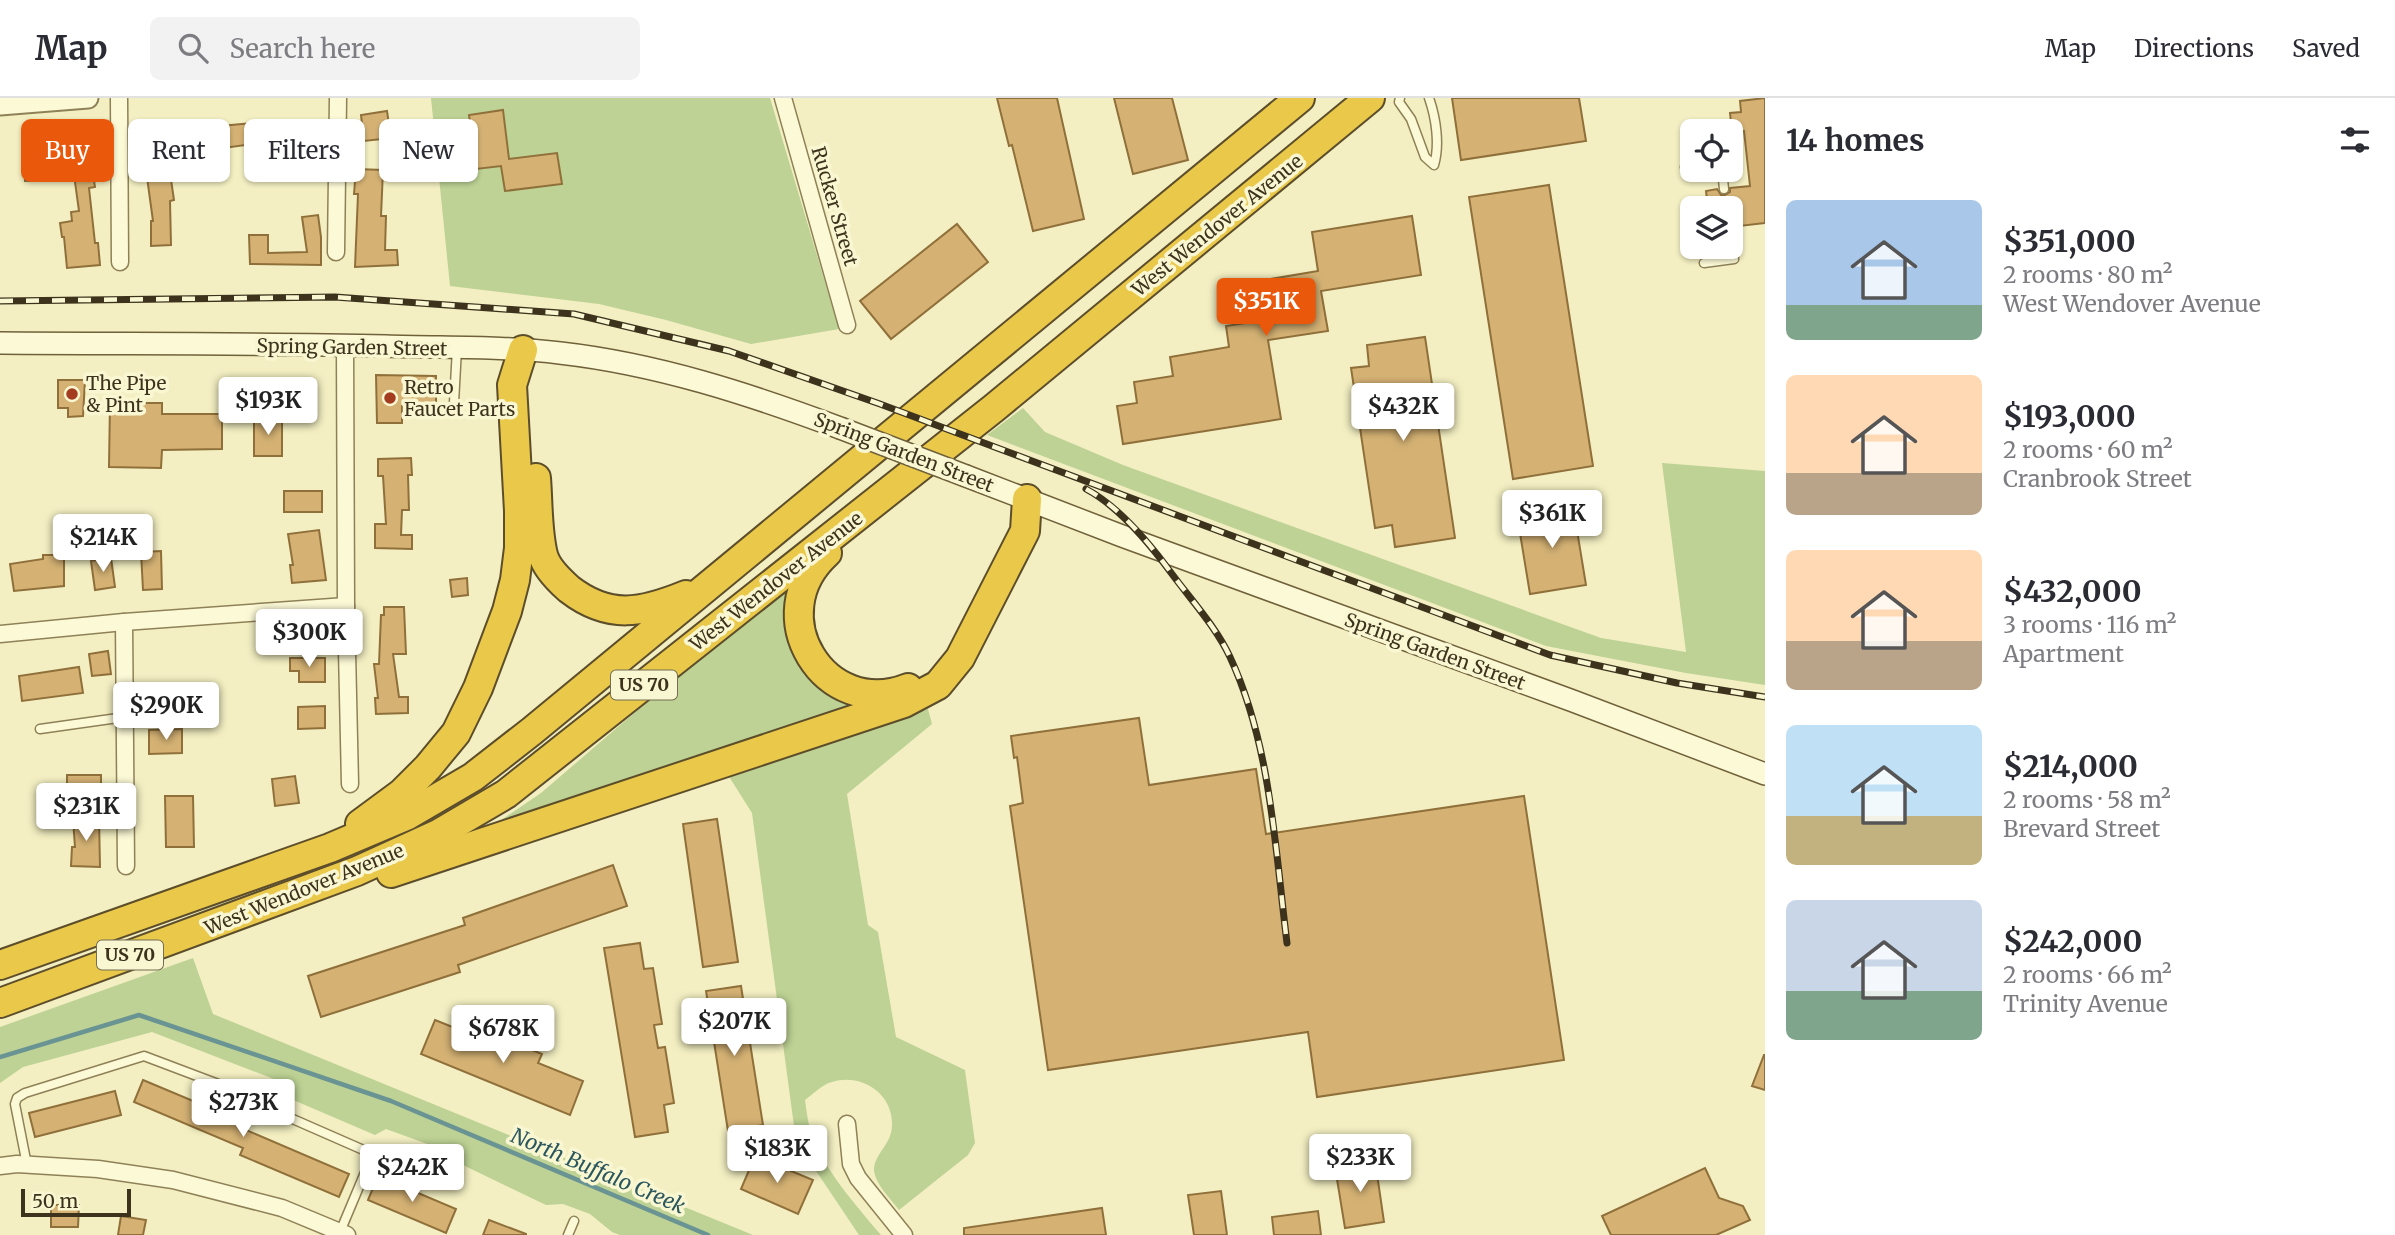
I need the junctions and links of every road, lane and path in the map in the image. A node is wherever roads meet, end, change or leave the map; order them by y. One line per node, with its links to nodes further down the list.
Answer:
1 (88, 98): 9 (street)
2 (119, 98): 14 (street)
3 (338, 98): 12 (street)
4 (783, 98): 16 (street, Rucker Street)
5 (1300, 98): 24 (highway, West Wendover Avenue / US 70)
6 (1370, 98): 22 (highway, West Wendover Avenue / US 70)
7 (1400, 98): 8 (lane)
8 (1429, 98)
9 (0, 105)
10 (1723, 182): 11 (lane)
11 (1724, 188)
12 (336, 252)
13 (1734, 259): 15 (lane)
14 (120, 262)
15 (1704, 263)
16 (847, 325)
17 (0, 343): 18 (main road, Spring Garden Street)
18 (345, 345): 19 (main road, Spring Garden Street); 25 (street)
19 (457, 348): 20 (main road, Spring Garden Street); 21 (lane)
20 (523, 350): 23 (main road, Spring Garden Street, bridge); 24 (highway); 32 (highway)
21 (454, 403)
22 (994, 408): 23 (highway); 34 (highway, West Wendover Avenue / US 70)
23 (1027, 499): 30 (main road, Spring Garden Street); 34 (highway)
24 (705, 588): 32 (highway, West Wendover Avenue / US 70)
25 (346, 606): 26 (street); 31 (street)
26 (124, 622): 27 (street); 28 (street)
27 (0, 635)
28 (125, 717): 29 (lane); 33 (street)
29 (40, 729)
30 (1765, 774)
31 (350, 785)
32 (330, 848): 35 (highway, West Wendover Avenue / US 70)
33 (126, 866)
34 (260, 908): 36 (highway, West Wendover Avenue / US 70)
35 (0, 965)
36 (0, 1003)
37 (847, 1124): 45 (street)
38 (368, 1152): 39 (lane); 41 (lane); 43 (lane)
39 (27, 1165): 40 (street); 43 (street)
40 (0, 1166)
41 (435, 1174)
42 (574, 1221): 44 (lane)
43 (344, 1233)
44 (568, 1235)
45 (904, 1235)

